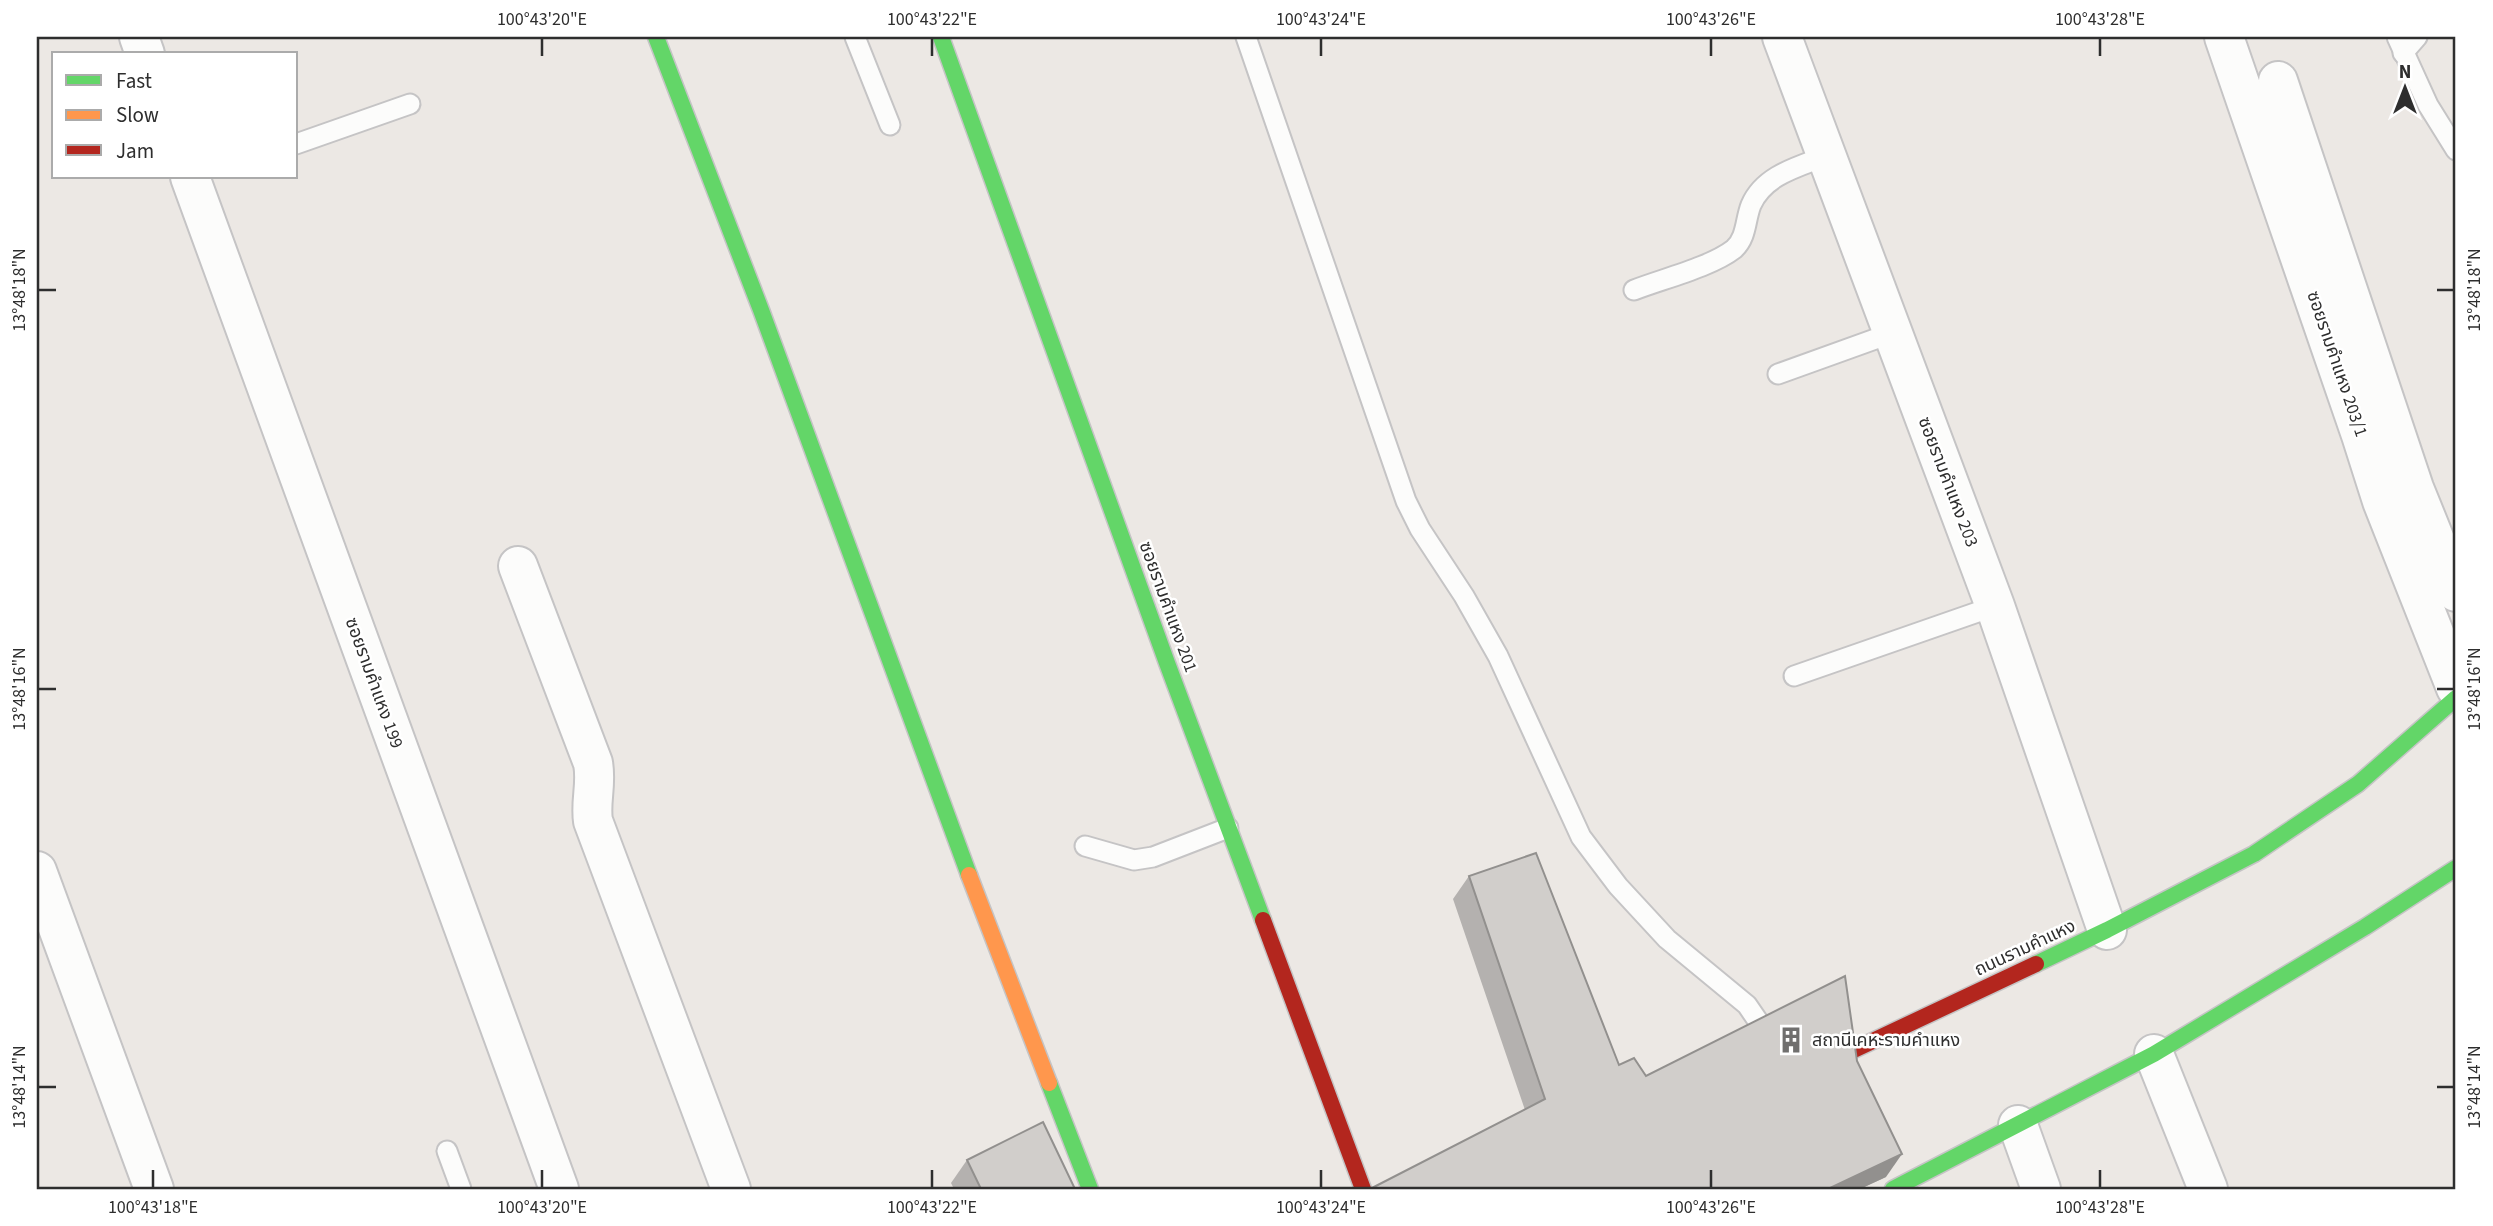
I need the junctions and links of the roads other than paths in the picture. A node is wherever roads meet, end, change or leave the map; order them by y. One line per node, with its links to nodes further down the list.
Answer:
1 (656, 37): 39 (street)
2 (855, 37): 11 (lane)
3 (941, 37): 26 (street, ซอยรามคำแหง 201)
4 (1246, 37): 32 (lane)
5 (1782, 37): 14 (street, ซอยรามคำแหง 203)
6 (2224, 37): 19 (street, ซอยรามคำแหง 203/1)
7 (2417, 37): 8 (lane)
8 (2400, 45): 13 (lane)
9 (2278, 81): 19 (street, ซอยรามคำแหง 203/1)
10 (410, 104): 12 (lane)
11 (890, 125)
12 (298, 143)
13 (2455, 147)
14 (1826, 156): 16 (lane); 17 (street, ซอยรามคำแหง 203)
15 (194, 178): 37 (street, ซอยรามคำแหง 199)
16 (1634, 290)
17 (1892, 333): 18 (lane); 22 (street, ซอยรามคำแหง 203)
18 (1778, 374)
19 (2398, 494): 21 (street, ซอยรามคำแหง 203/1); 24 (street, ซอยรามคำแหง 203/1)
20 (518, 566): 38 (street)
21 (2456, 593)
22 (1995, 606): 23 (lane); 30 (street, ซอยรามคำแหง 203)
23 (1794, 676)
24 (2456, 688)
25 (2456, 698): 30 (street, ถนนรามคำแหง)
26 (1228, 828): 27 (lane); 40 (street, ซอยรามคำแหง 201)
27 (1085, 846)
28 (2456, 869): 31 (street)
29 (37, 871): 35 (street)
30 (2107, 930): 32 (street, ถนนรามคำแหง)
31 (2154, 1054): 33 (street); 43 (street)
32 (1788, 1068)
33 (2018, 1125): 41 (street); 42 (street)
34 (447, 1151): 36 (lane)
35 (154, 1189)
36 (461, 1189)
37 (559, 1189)
38 (731, 1189)
39 (1090, 1189)
40 (1363, 1189)
41 (1893, 1189)
42 (2041, 1189)
43 (2208, 1189)

